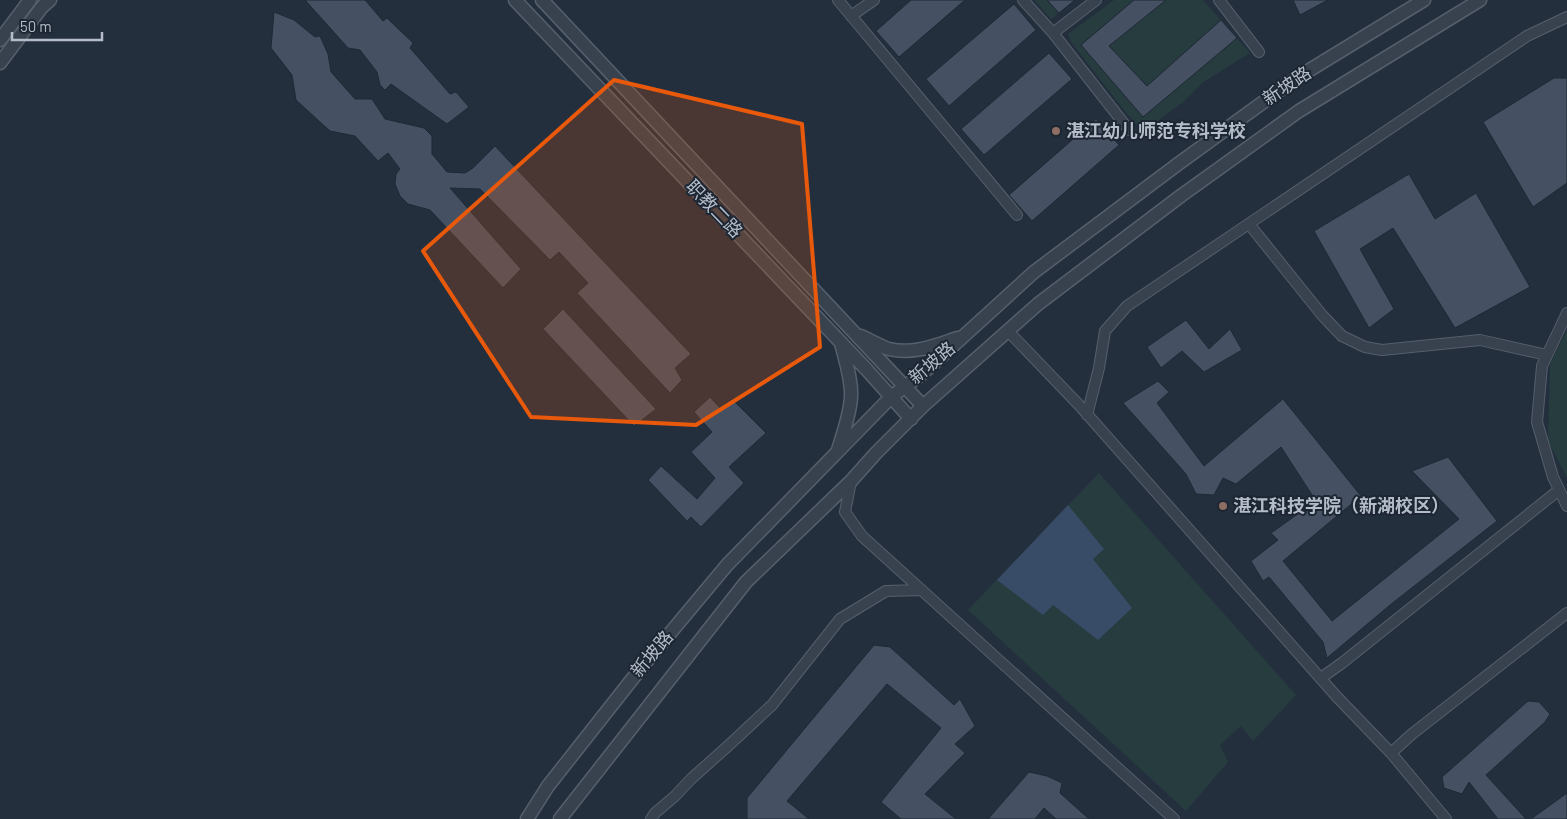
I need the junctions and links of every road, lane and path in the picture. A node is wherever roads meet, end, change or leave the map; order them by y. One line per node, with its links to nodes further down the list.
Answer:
1 (30, 0): 15 (street)
2 (50, 0): 17 (street)
3 (515, 0): 25 (street, 职教二路)
4 (542, 0): 23 (street, 职教二路)
5 (838, 0): 12 (street)
6 (874, 0): 12 (street)
7 (1023, 0): 14 (street)
8 (1096, 0): 14 (street)
9 (1219, 0): 16 (street)
10 (1424, 0): 24 (street, 新坡路)
11 (1480, 0): 22 (street, 新坡路)
12 (851, 16): 19 (street)
13 (1567, 17): 20 (street)
14 (1054, 33): 18 (street)
15 (0, 40)
16 (1258, 52)
17 (0, 63)
18 (1129, 130)
19 (1017, 215)
20 (1249, 224): 26 (street); 30 (street)
21 (1567, 313): 26 (street)
22 (1008, 331): 29 (street, 新坡路); 30 (street)
23 (853, 332): 24 (street); 27 (street, 职教二路)
24 (963, 336): 27 (street, 新坡路)
25 (841, 343): 28 (street, 职教二路); 32 (street)
26 (1547, 355): 34 (street)
27 (904, 386): 28 (street, 新坡路); 29 (street, 职教二路)
28 (890, 397): 31 (street, 职教二路); 32 (street, 新坡路)
29 (923, 406): 31 (street, 新坡路)
30 (1088, 415): 38 (street)
31 (911, 419): 33 (street, 新坡路)
32 (837, 452): 40 (street, 新坡路)
33 (851, 481): 36 (street); 41 (street, 新坡路)
34 (1559, 490): 35 (street); 38 (street)
35 (1567, 506)
36 (922, 590): 42 (street); 43 (street)
37 (1567, 613): 39 (street)
38 (1320, 678): 39 (street)
39 (1391, 752): 44 (street)
40 (527, 819)
41 (560, 819)
42 (651, 819)
43 (1174, 819)
44 (1446, 819)

